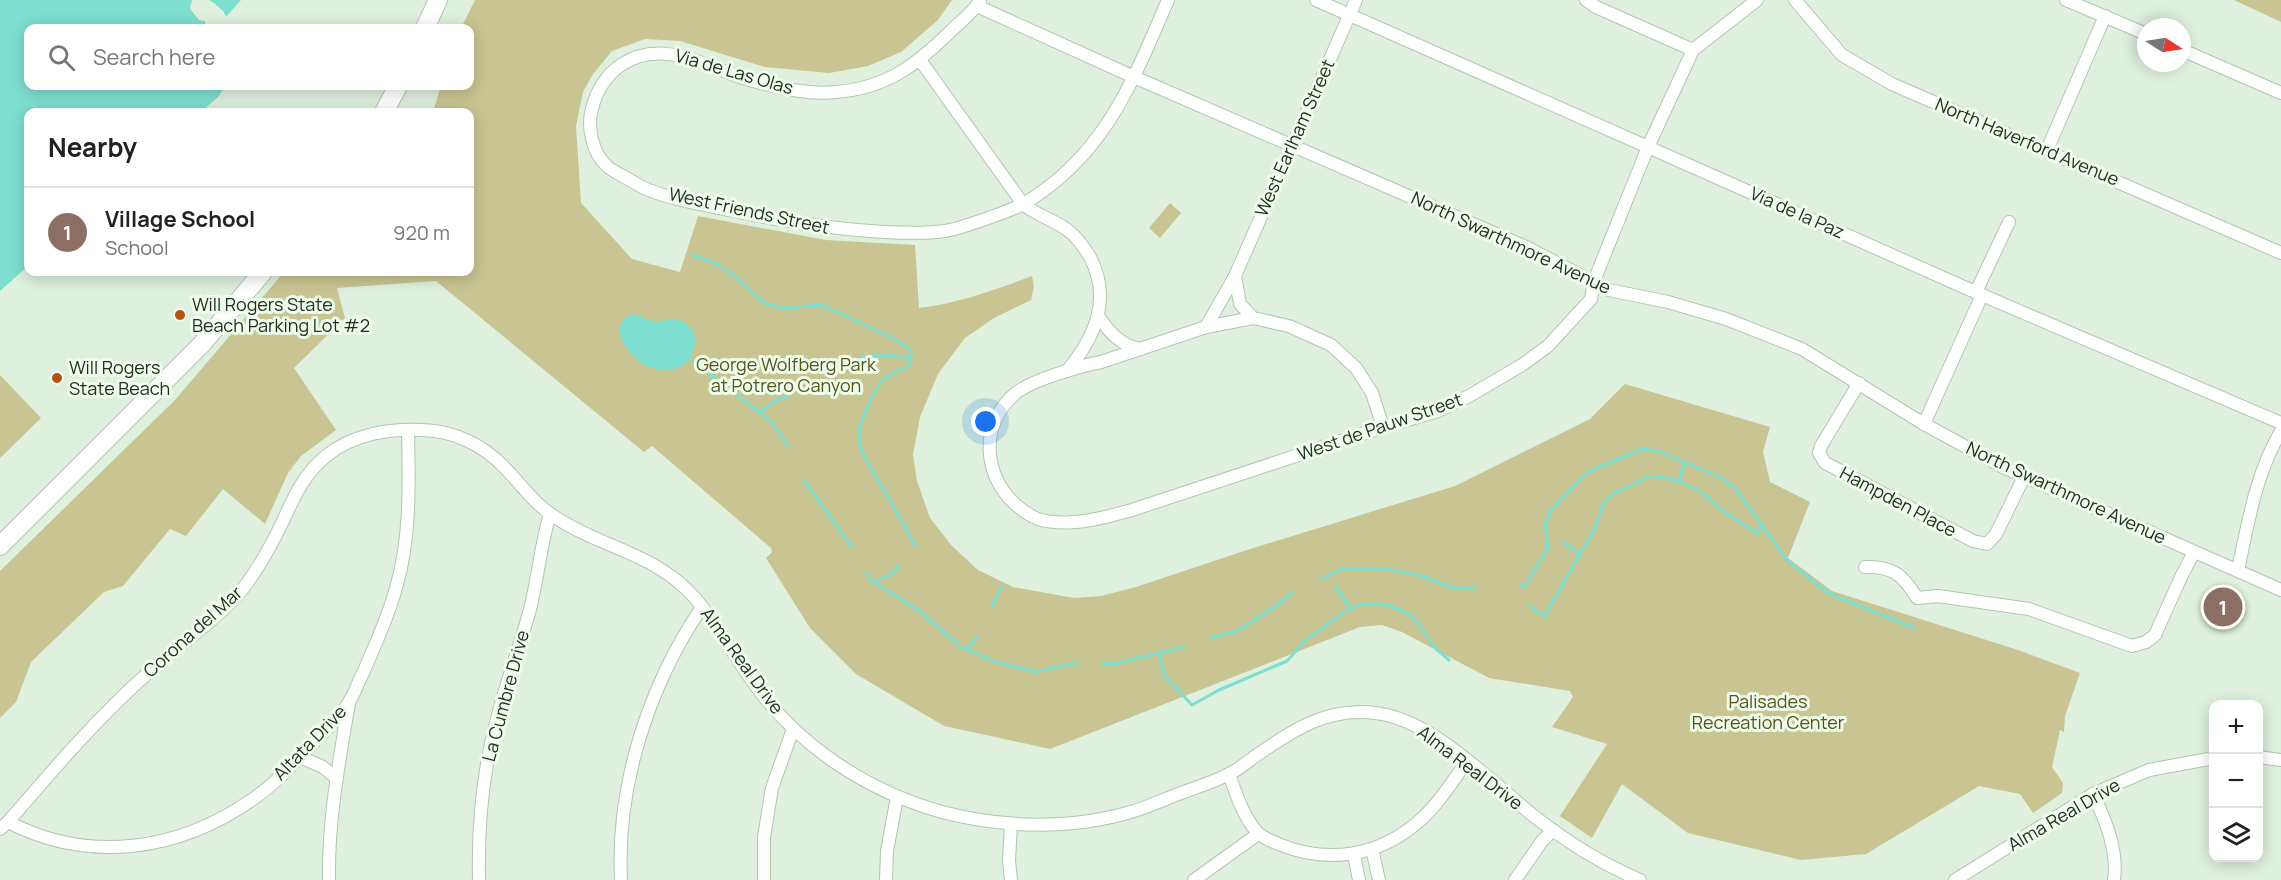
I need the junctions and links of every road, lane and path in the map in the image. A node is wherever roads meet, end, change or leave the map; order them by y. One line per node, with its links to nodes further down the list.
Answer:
1 (438, 0): 12 (highway)
2 (1168, 0): 17 (street, West Friends Street)
3 (1316, 0): 10 (street, Via de la Paz)
4 (1356, 0): 10 (street, West Earlham Street)
5 (1586, 0): 14 (street)
6 (1757, 0): 14 (street)
7 (1795, 0): 24 (street, North Haverford Avenue)
8 (2066, 0): 11 (street)
9 (979, 3): 16 (street, Via de Las Olas); 17 (street, North Swarthmore Avenue)
10 (1350, 15): 22 (street, West Earlham Street); 23 (street, Via de la Paz)
11 (2105, 16): 13 (street); 24 (street)
12 (427, 24)
13 (2137, 30)
14 (1693, 50): 23 (street)
15 (2191, 54): 19 (street)
16 (920, 60): 21 (street, Via de Las Olas); 25 (street)
17 (1134, 77): 22 (street, North Swarthmore Avenue); 25 (street, West Friends Street)
18 (396, 90): 20 (highway)
19 (2281, 93)
20 (386, 108)
21 (591, 110): 25 (street, West Friends Street)
22 (1291, 145): 29 (street, West Earlham Street); 30 (street, North Swarthmore Avenue)
23 (1648, 147): 30 (street); 32 (street, Via de la Paz)
24 (2047, 150): 27 (street, North Haverford Avenue)
25 (1023, 204): 35 (street)
26 (2008, 222): 32 (street)
27 (2281, 253)
28 (260, 276): 47 (highway)
29 (1235, 276): 34 (street); 36 (street, West Earlham Street)
30 (1594, 281): 31 (street, North Swarthmore Avenue); 33 (street)
31 (1609, 290): 33 (street); 39 (street, North Swarthmore Avenue)
32 (1979, 294): 40 (street, Via de la Paz); 41 (street)
33 (1591, 299): 42 (street, West de Pauw Street)
34 (1253, 318): 36 (street); 42 (street)
35 (1101, 319): 37 (street); 38 (street)
36 (1206, 327): 37 (street)
37 (1142, 349): 38 (street)
38 (1066, 372): 42 (street, West de Pauw Street)
39 (1859, 383): 41 (street, North Swarthmore Avenue); 45 (street, Hampden Place)
40 (2281, 423)
41 (1924, 424): 45 (street, North Swarthmore Avenue)
42 (1383, 427)
43 (408, 430): 46 (street, Alma Real Drive); 53 (street, Altata Drive); 65 (street, Corona del Mar)
44 (2281, 431): 50 (street)
45 (2024, 477): 48 (street, North Swarthmore Avenue)
46 (550, 514): 52 (street, Alma Real Drive); 71 (street, La Cumbre Drive)
47 (0, 546)
48 (2194, 552): 49 (street); 50 (street, North Swarthmore Avenue)
49 (1865, 567)
50 (2238, 570): 51 (street, North Swarthmore Avenue)
51 (2281, 590)
52 (702, 607): 54 (street, Alma Real Drive); 72 (street)
53 (349, 702): 55 (street, Altata Drive); 61 (street)
54 (793, 729): 63 (street, Alma Real Drive); 73 (street)
55 (300, 758): 61 (street); 65 (street, Altata Drive)
56 (2263, 758): 58 (street)
57 (2209, 759): 62 (street, Alma Real Drive)
58 (2281, 760)
59 (1467, 761): 60 (street, Alma Real Drive); 66 (street, Alma Real Drive); 68 (street)
60 (1229, 774): 64 (street, Alma Real Drive); 67 (street)
61 (336, 778): 70 (street)
62 (2093, 794): 81 (street, Alma Real Drive); 82 (street)
63 (897, 797): 64 (street, Alma Real Drive); 74 (street)
64 (1011, 824): 75 (street)
65 (4, 825)
66 (1553, 830): 79 (street); 80 (street, Alma Real Drive)
67 (1258, 834): 69 (street); 76 (street)
68 (1372, 849): 69 (street); 78 (street)
69 (1354, 855): 77 (street)
70 (329, 880)
71 (478, 880)
72 (621, 880)
73 (764, 880)
74 (886, 880)
75 (1011, 880)
76 (1194, 880)
77 (1359, 880)
78 (1379, 880)
79 (1515, 880)
80 (1640, 880)
81 (1955, 880)
82 (2114, 880)

